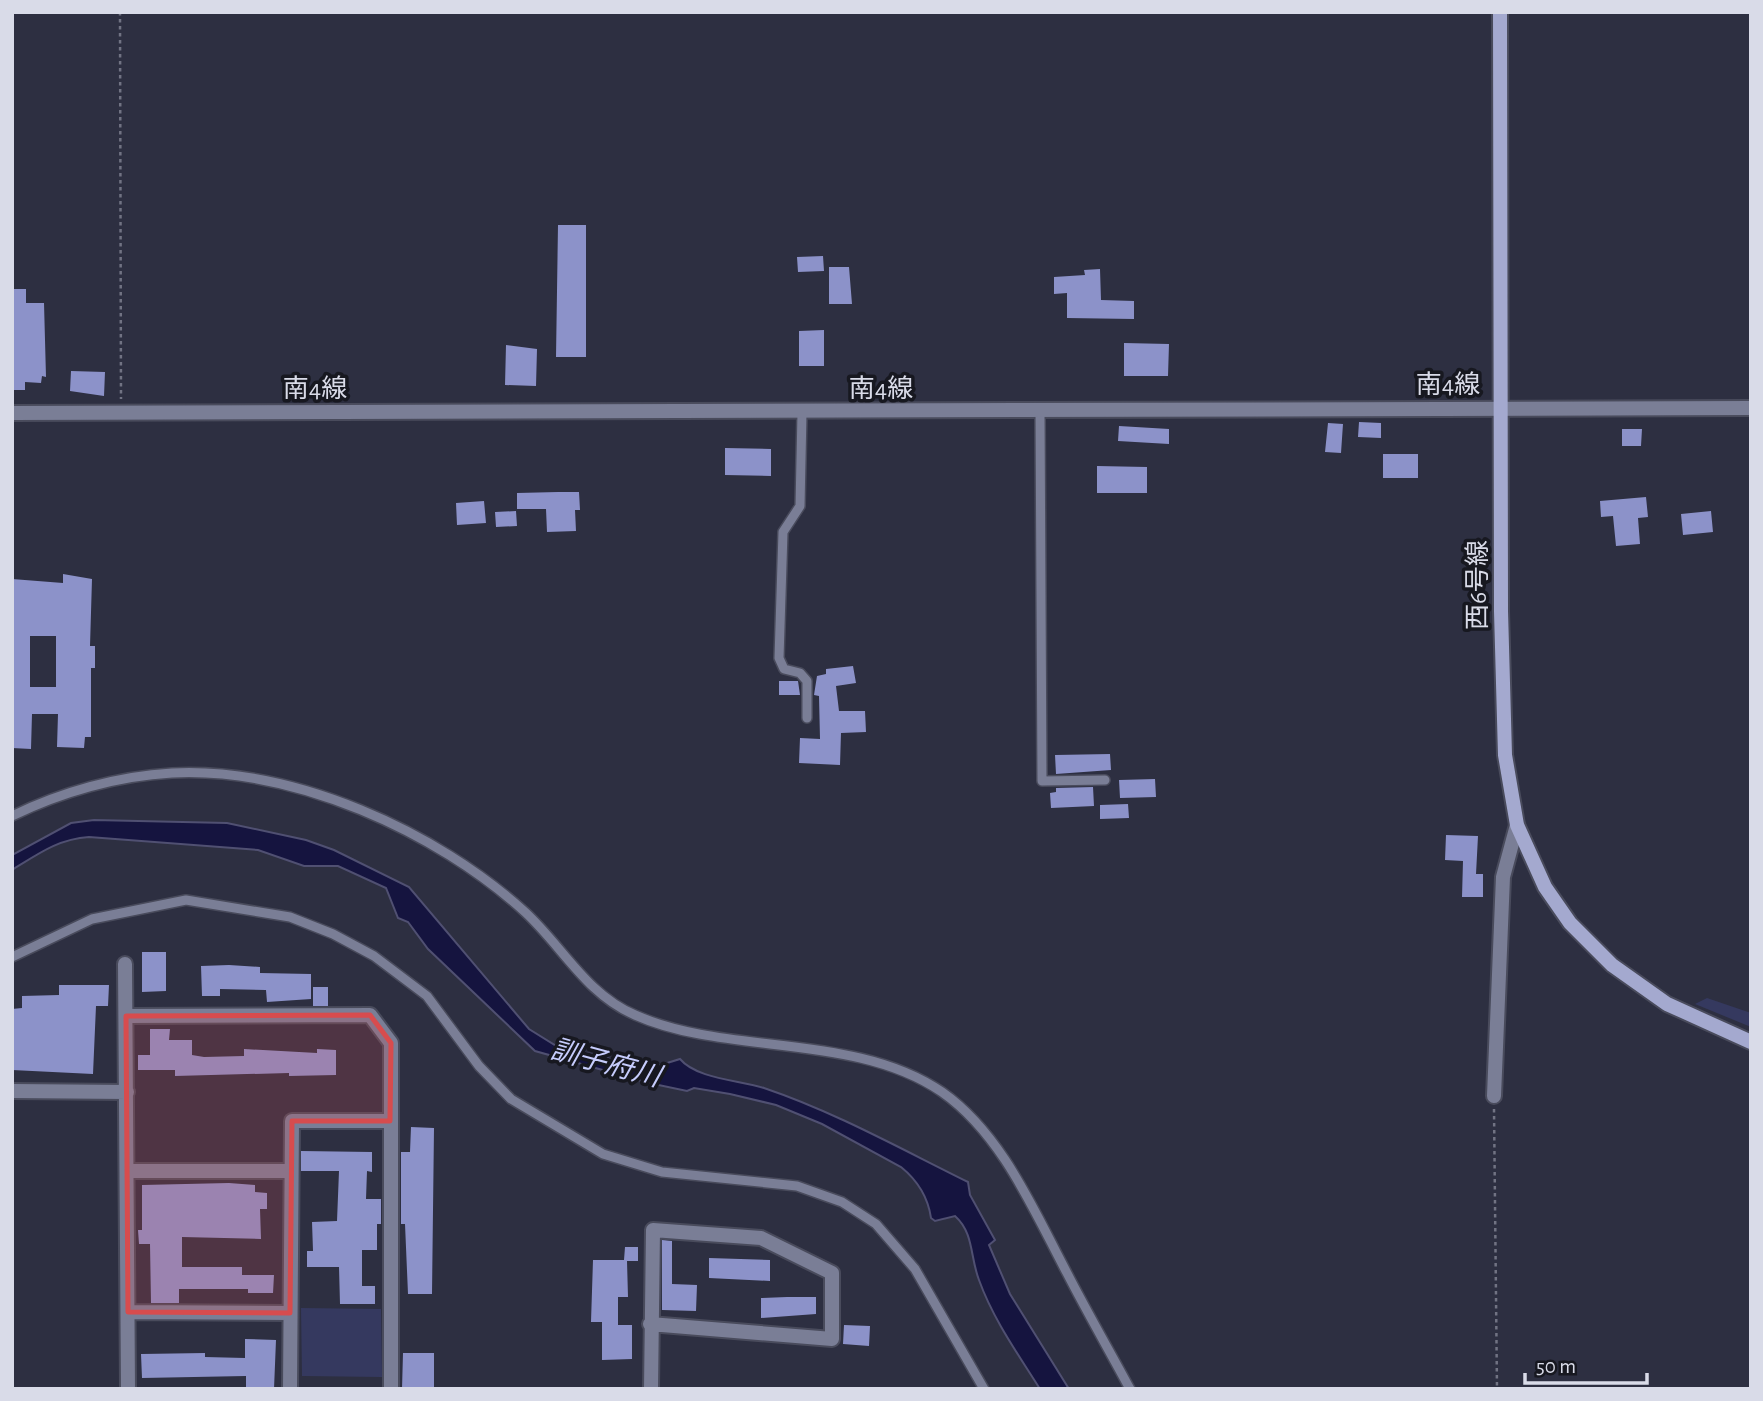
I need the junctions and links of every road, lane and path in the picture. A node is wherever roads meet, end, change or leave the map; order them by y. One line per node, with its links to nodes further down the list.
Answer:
1 (120, 12): 7 (path)
2 (1500, 12): 3 (street, 西6号線)
3 (1502, 408): 4 (street, 南4線); 5 (street, 南4線); 12 (street, 西6号線)
4 (1751, 408)
5 (1040, 411): 8 (street, 南4線); 10 (lane)
6 (12, 413): 7 (street, 南4線)
7 (121, 413): 8 (street, 南4線)
8 (802, 413): 9 (lane)
9 (807, 718)
10 (1105, 780)
11 (12, 816): 31 (lane)
12 (1517, 825): 16 (street, 西6号線); 19 (street)
13 (12, 957): 30 (lane)
14 (125, 964): 15 (street)
15 (126, 1016): 18 (street); 20 (street)
16 (1751, 1042)
17 (12, 1091): 18 (street)
18 (127, 1092): 21 (street)
19 (1494, 1096): 32 (path)
20 (390, 1121): 22 (street); 28 (street)
21 (127, 1171): 22 (street); 23 (street)
22 (290, 1171): 24 (street)
23 (128, 1312): 24 (street); 26 (street)
24 (290, 1313): 27 (street)
25 (650, 1324): 25 (street); 29 (street)
26 (128, 1389)
27 (290, 1389)
28 (391, 1389)
29 (651, 1389)
30 (984, 1389)
31 (1130, 1389)
32 (1497, 1389)

